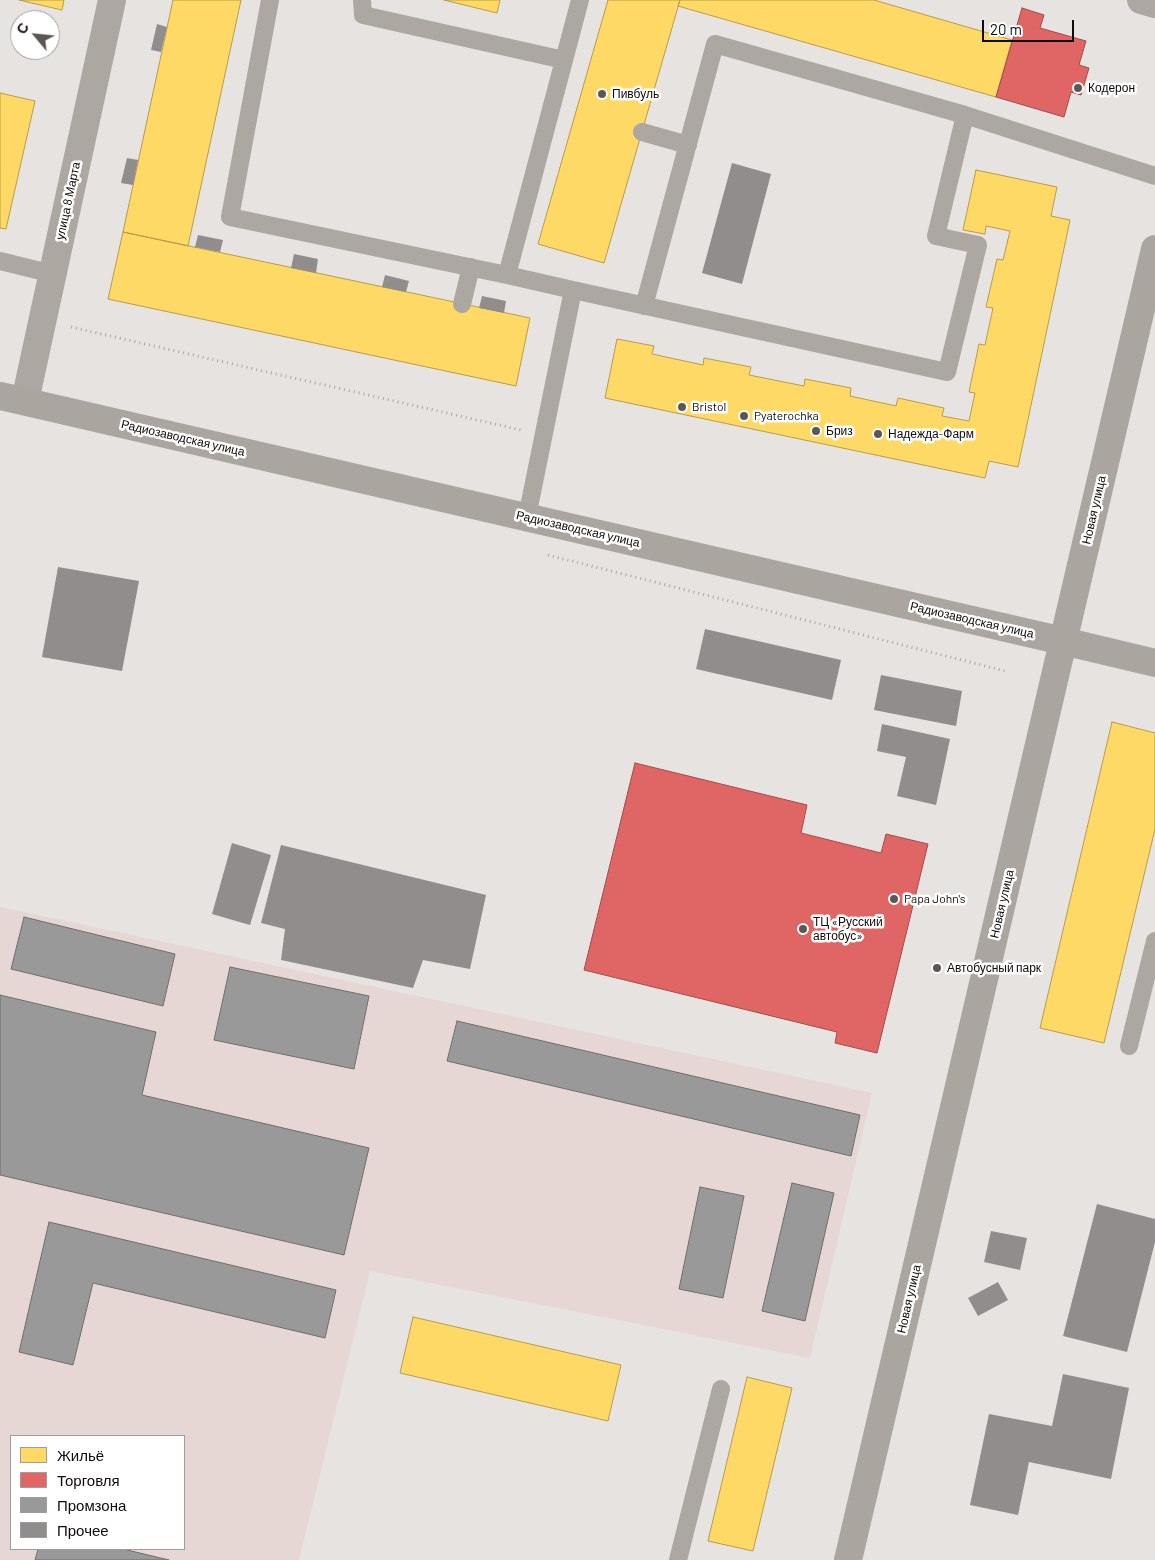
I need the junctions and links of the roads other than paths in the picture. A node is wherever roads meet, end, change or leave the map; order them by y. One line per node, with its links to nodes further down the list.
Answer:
1 (112, 0): 15 (street, улица 8 Марта)
2 (270, 0): 14 (lane)
3 (362, 0): 7 (lane)
4 (580, 0): 7 (lane)
5 (1140, 0): 6 (street)
6 (1155, 4)
7 (564, 60): 16 (lane)
8 (965, 115): 10 (lane); 11 (lane); 19 (lane)
9 (642, 132): 10 (lane)
10 (688, 145): 19 (lane)
11 (1155, 176)
12 (1155, 249): 22 (street, Новая улица)
13 (0, 261): 15 (lane)
14 (471, 267): 16 (lane); 18 (lane)
15 (53, 274): 20 (street, улица 8 Марта)
16 (508, 274): 17 (lane)
17 (573, 290): 19 (lane); 21 (lane)
18 (462, 304)
19 (644, 306)
20 (12, 398): 21 (street, Радиозаводская улица)
21 (528, 517): 22 (street, Радиозаводская улица)
22 (1063, 641): 23 (street, Радиозаводская улица); 28 (street, Новая улица)
23 (1155, 663)
24 (1155, 941): 25 (lane)
25 (1130, 1046)
26 (721, 1388): 27 (lane)
27 (678, 1560)
28 (848, 1560)

